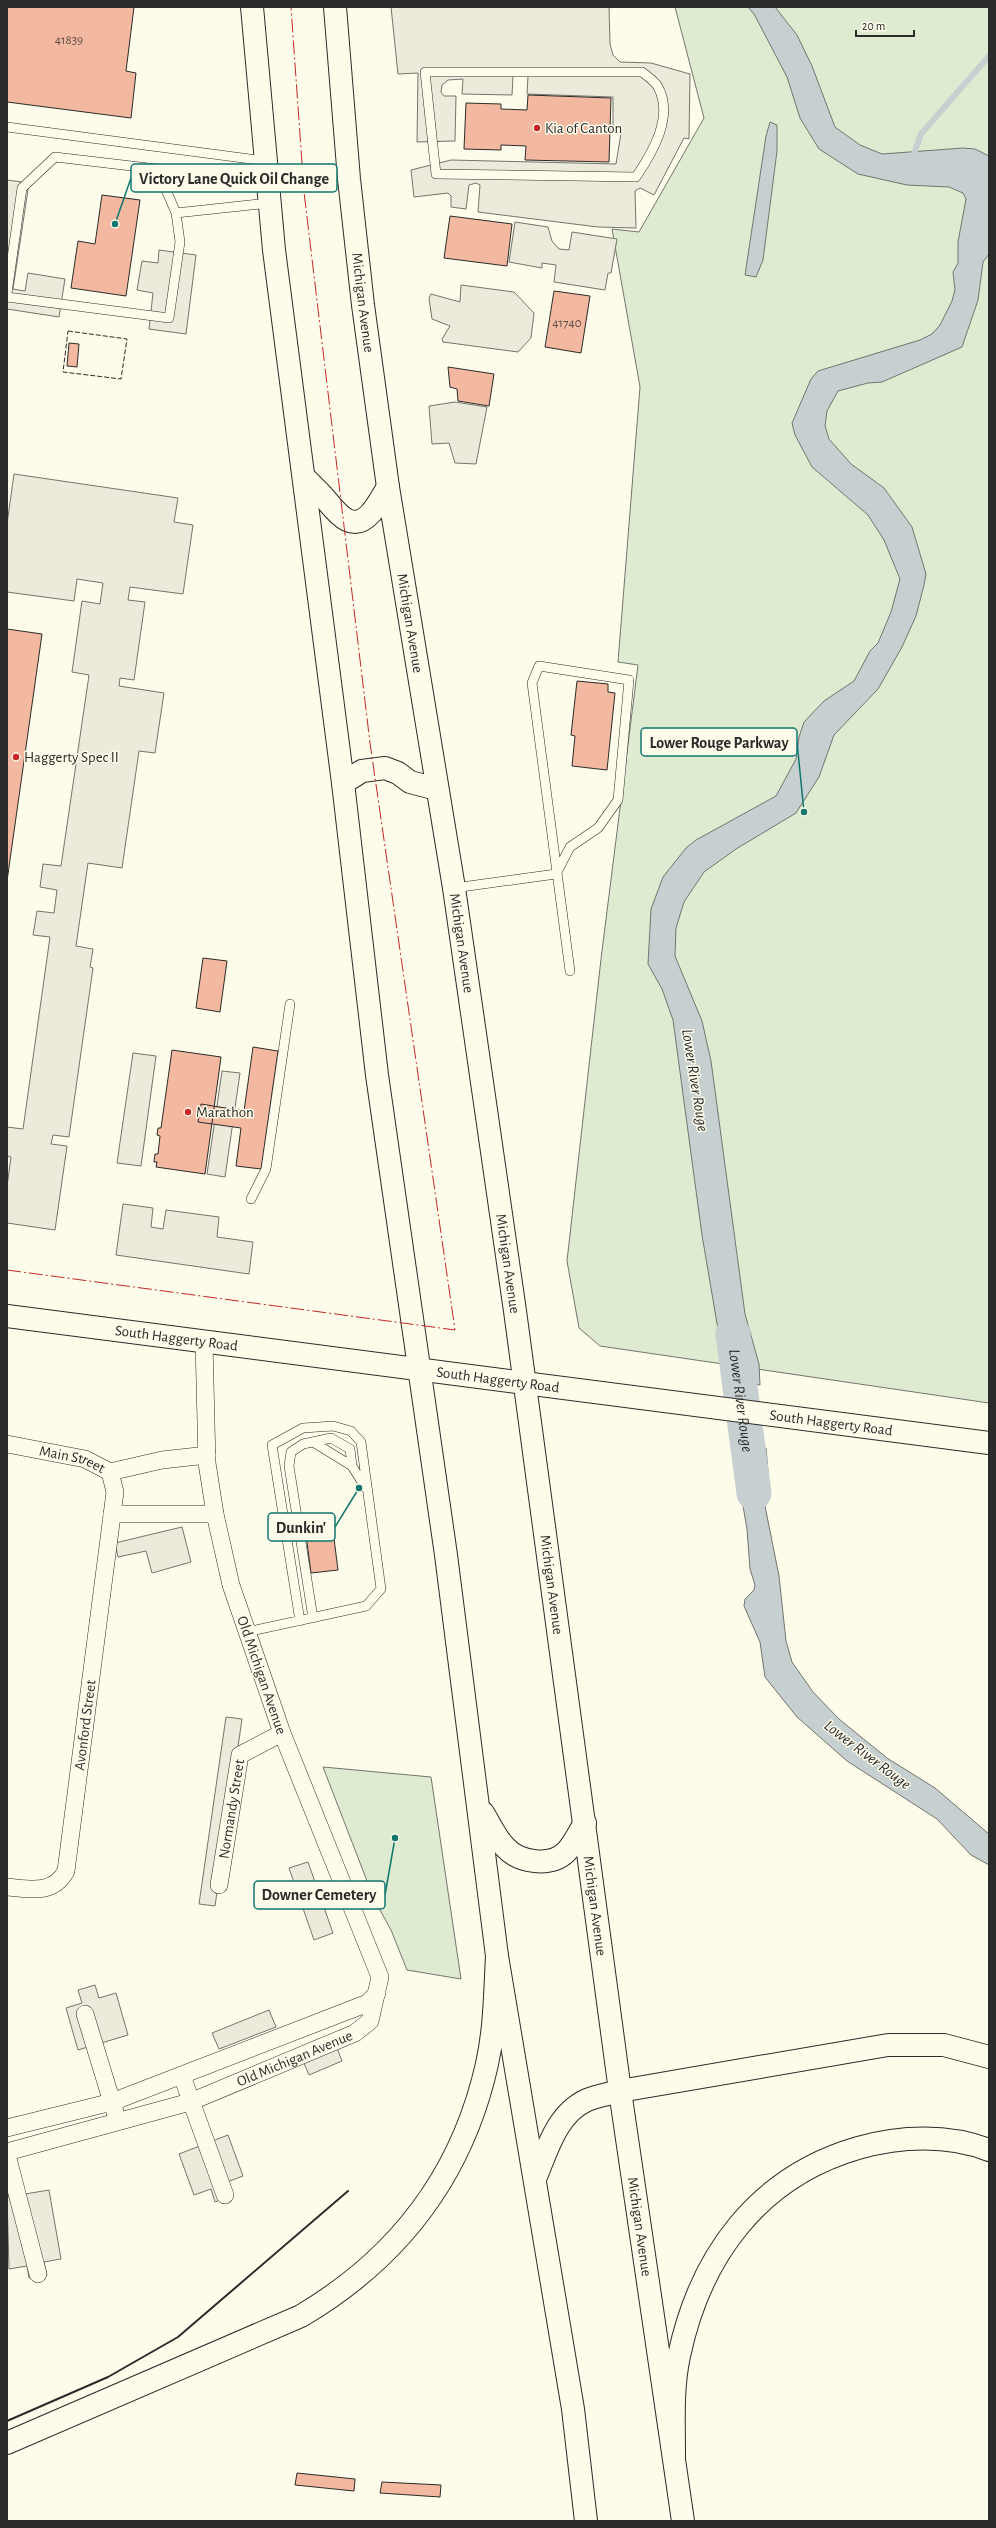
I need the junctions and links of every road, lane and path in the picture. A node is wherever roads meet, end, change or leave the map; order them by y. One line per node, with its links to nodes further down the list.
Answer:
1 (252, 7): 4 (main road)
2 (335, 7): 11 (main road, Michigan Avenue)
3 (7, 127): 4 (lane)
4 (265, 161): 6 (main road)
5 (436, 174): 5 (lane)
6 (269, 203): 7 (lane); 10 (main road)
7 (176, 213): 8 (lane); 9 (lane)
8 (7, 293)
9 (7, 296)
10 (304, 478): 11 (main road); 12 (main road)
11 (388, 487): 13 (main road, Michigan Avenue)
12 (343, 783): 13 (main road); 21 (main road)
13 (437, 789): 15 (main road, Michigan Avenue)
14 (556, 874): 14 (lane); 15 (lane); 16 (lane)
15 (454, 888): 22 (main road, Michigan Avenue)
16 (570, 972)
17 (290, 1004): 18 (lane)
18 (251, 1199)
19 (7, 1316): 20 (main road, South Haggerty Road)
20 (204, 1342): 21 (main road, South Haggerty Road); 26 (street, Old Michigan Avenue)
21 (419, 1370): 22 (main road, South Haggerty Road); 36 (main road)
22 (525, 1384): 24 (main road, South Haggerty Road); 37 (main road, Michigan Avenue)
23 (313, 1442): 27 (lane); 27 (lane); 32 (lane)
24 (989, 1443)
25 (7, 1444): 28 (street, Main Street)
26 (207, 1455): 28 (street, Main Street); 31 (street, Old Michigan Avenue)
27 (352, 1466): 29 (lane)
28 (110, 1472): 30 (street, Avonford Street)
29 (367, 1489): 32 (lane); 33 (lane)
30 (112, 1514): 31 (street); 39 (street, Avonford Street)
31 (215, 1514): 34 (street, Old Michigan Avenue)
32 (312, 1618): 33 (lane)
33 (300, 1620): 34 (lane)
34 (247, 1632): 35 (street, Old Michigan Avenue)
35 (282, 1733): 38 (street, Normandy Street); 41 (street, Old Michigan Avenue)
36 (480, 1809): 37 (main road); 40 (main road)
37 (585, 1823): 45 (main road, Michigan Avenue)
38 (219, 1885)
39 (7, 1887)
40 (497, 1956): 52 (main road); 55 (main road)
41 (377, 1993): 44 (street, Old Michigan Avenue); 47 (street, Old Michigan Avenue)
42 (85, 2014): 46 (street)
43 (989, 2057): 45 (main road)
44 (182, 2076): 46 (street, Old Michigan Avenue); 47 (street)
45 (620, 2091): 52 (main road); 56 (main road, Michigan Avenue)
46 (112, 2102): 48 (street); 49 (street, Old Michigan Avenue)
47 (190, 2102): 48 (street, Old Michigan Avenue); 53 (street)
48 (118, 2122): 51 (street, Old Michigan Avenue)
49 (7, 2128)
50 (989, 2150): 56 (main road)
51 (7, 2153): 54 (street, Old Michigan Avenue)
52 (535, 2179): 57 (main road)
53 (225, 2195)
54 (38, 2274)
55 (7, 2443)
56 (674, 2455): 58 (main road, Michigan Avenue)
57 (586, 2521)
58 (683, 2521)

